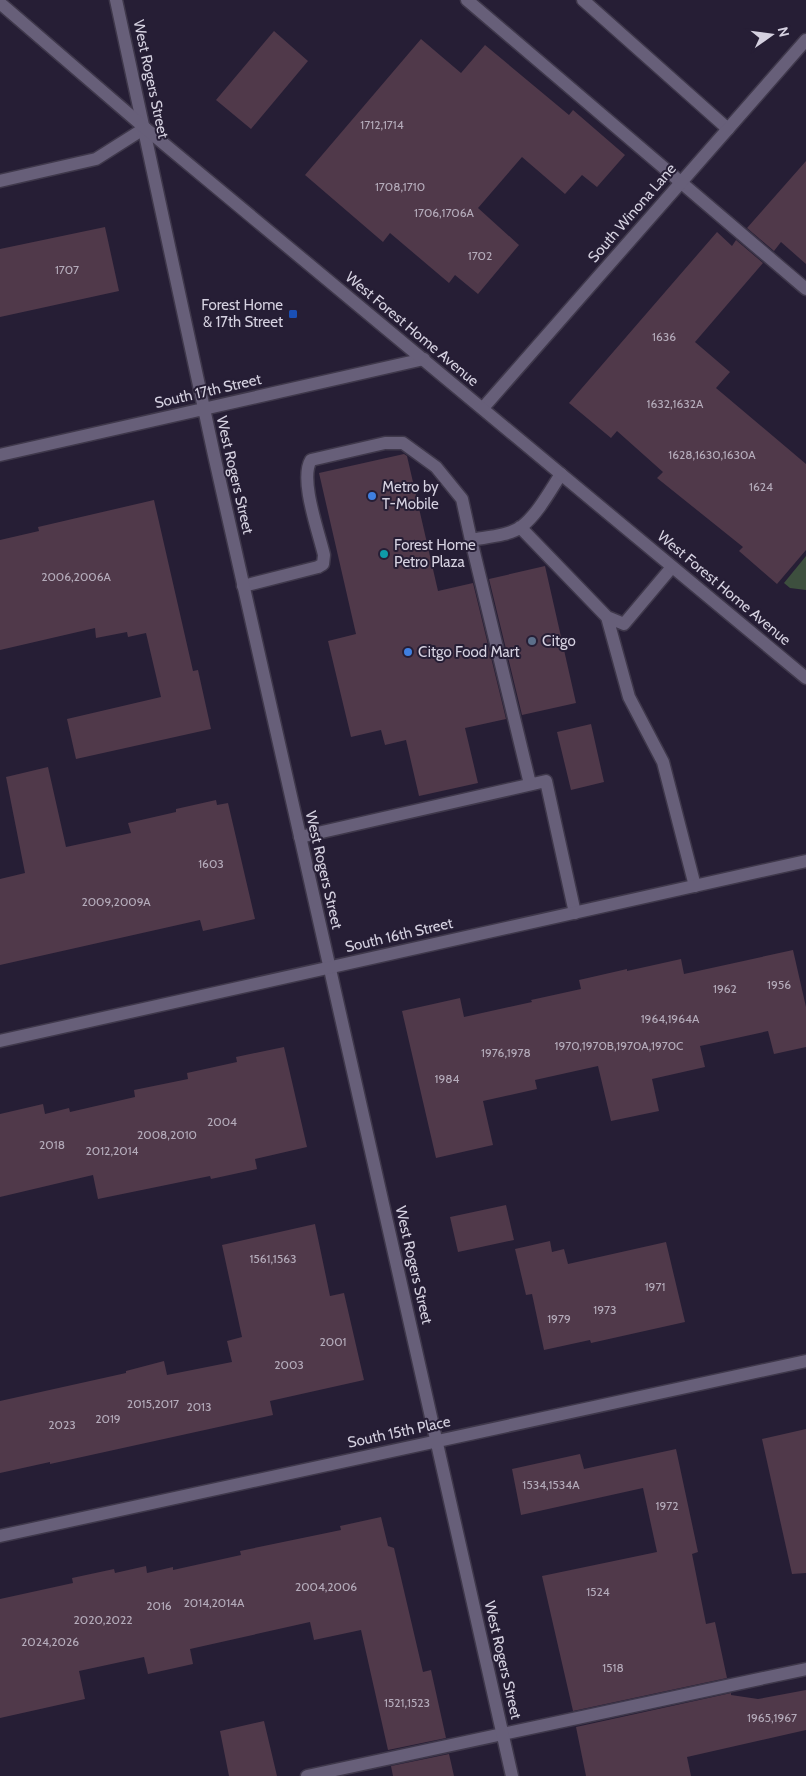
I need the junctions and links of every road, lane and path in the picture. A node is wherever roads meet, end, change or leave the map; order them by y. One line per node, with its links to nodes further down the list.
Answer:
1 (116, 0): 6 (street, West Rogers Street)
2 (467, 0): 9 (street)
3 (583, 0): 7 (street)
4 (0, 3): 6 (street, West Forest Home Avenue)
5 (806, 40): 7 (street, South Winona Lane)
6 (145, 128): 8 (street); 11 (street, West Forest Home Avenue); 13 (street, West Rogers Street)
7 (728, 129): 9 (street, South Winona Lane)
8 (0, 181)
9 (680, 183): 10 (street); 12 (street, South Winona Lane)
10 (806, 289)
11 (424, 359): 12 (street, West Forest Home Avenue); 13 (street, South 17th Street)
12 (483, 408): 15 (street, West Forest Home Avenue)
13 (204, 409): 14 (street, South 17th Street); 19 (street, West Rogers Street)
14 (0, 455)
15 (561, 474): 16 (street); 18 (street, West Forest Home Avenue)
16 (520, 527): 17 (street); 20 (street)
17 (471, 540): 19 (street); 22 (street)
18 (672, 566): 20 (street); 21 (street, West Forest Home Avenue)
19 (244, 586): 23 (street, West Rogers Street)
20 (608, 617): 25 (street)
21 (806, 678)
22 (530, 784): 23 (street); 26 (street)
23 (300, 837): 27 (street, West Rogers Street)
24 (806, 861): 25 (street, South 16th Street)
25 (695, 886): 26 (street, South 16th Street)
26 (575, 913): 27 (street, South 16th Street)
27 (330, 968): 28 (street, South 16th Street); 30 (street, West Rogers Street)
28 (0, 1042)
29 (806, 1361): 30 (street, South 15th Place)
30 (436, 1440): 31 (street, South 15th Place); 33 (street, West Rogers Street)
31 (0, 1536)
32 (806, 1669): 33 (street)
33 (503, 1733): 34 (street); 35 (street, West Rogers Street)
34 (306, 1776)
35 (512, 1776)

